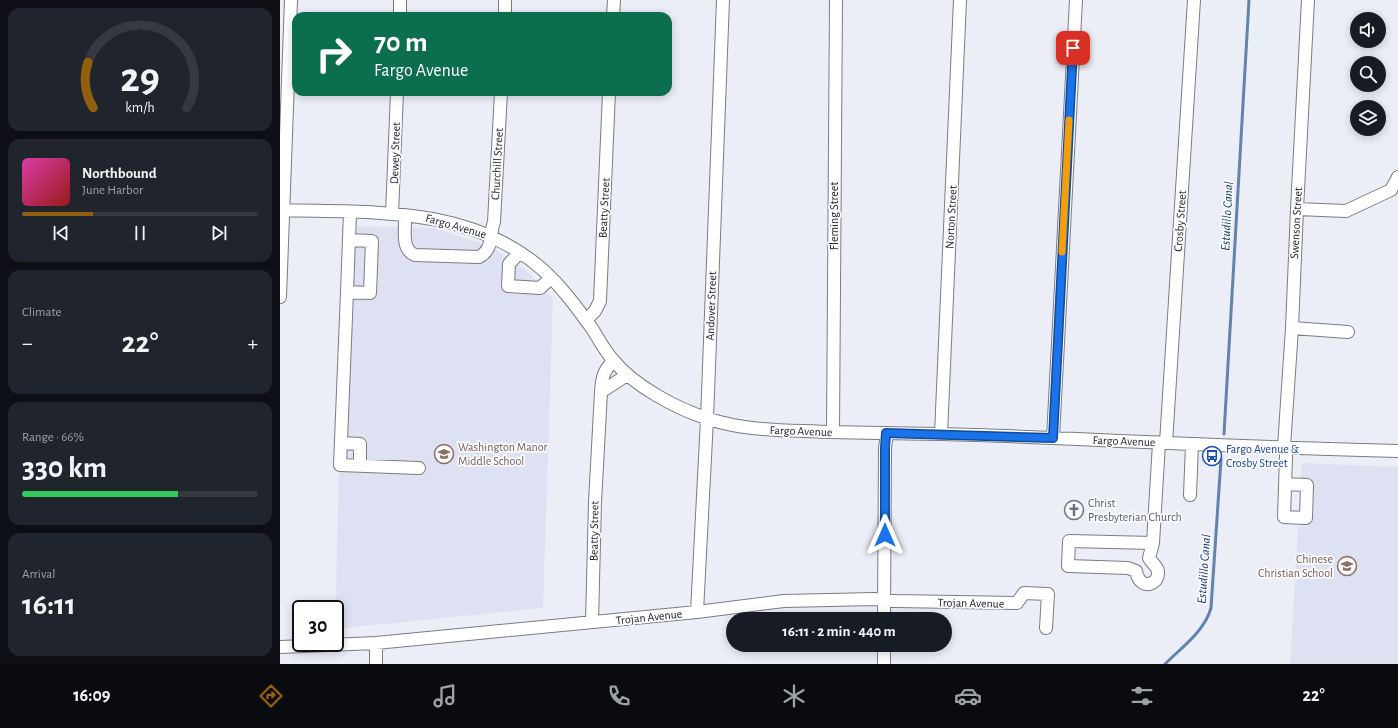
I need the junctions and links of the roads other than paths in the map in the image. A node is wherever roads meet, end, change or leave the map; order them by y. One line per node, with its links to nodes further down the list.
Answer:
1 (291, 0): 19 (street)
2 (400, 0): 11 (street)
3 (505, 0): 12 (street)
4 (614, 0): 13 (street)
5 (723, 0): 35 (street, Andover Street)
6 (836, 0): 36 (street, Fleming Street)
7 (960, 0): 38 (street, Norton Street)
8 (1076, 0): 39 (street)
9 (1194, 0): 41 (street, Crosby Street)
10 (1308, 0): 18 (street, Swenson Street)
11 (400, 12)
12 (505, 12)
13 (613, 12)
14 (397, 96): 21 (street, Dewey Street)
15 (501, 96): 23 (street, Churchill Street)
16 (609, 96): 29 (street, Beatty Street)
17 (1398, 177): 18 (street)
18 (1296, 209): 30 (street, Swenson Street)
19 (281, 210): 20 (street, Fargo Avenue); 28 (street)
20 (350, 212): 21 (street, Fargo Avenue); 24 (street)
21 (392, 214): 22 (street, Fargo Avenue)
22 (405, 215): 23 (street, Fargo Avenue); 23 (street)
23 (492, 236): 25 (street, Fargo Avenue)
24 (349, 240): 27 (street); 27 (street)
25 (520, 253): 26 (street, Fargo Avenue); 26 (street)
26 (551, 278): 29 (street, Fargo Avenue)
27 (347, 292): 40 (street)
28 (280, 298)
29 (586, 320): 32 (street, Fargo Avenue)
30 (1292, 328): 31 (street); 43 (street, Swenson Street)
31 (1348, 332)
32 (613, 361): 33 (street, Fargo Avenue); 34 (street, Beatty Street)
33 (627, 375): 34 (street); 35 (street, Fargo Avenue)
34 (601, 392): 55 (street, Beatty Street)
35 (707, 419): 36 (street, Fargo Avenue); 53 (street, Andover Street)
36 (833, 432): 37 (street, Fargo Avenue)
37 (886, 433): 38 (street, Fargo Avenue); 52 (street)
38 (941, 434): 39 (street, Fargo Avenue)
39 (1053, 438): 41 (street, Fargo Avenue)
40 (341, 443): 45 (street); 45 (street)
41 (1162, 443): 42 (street, Fargo Avenue); 49 (street, Crosby Street)
42 (1192, 444): 43 (street, Fargo Avenue); 48 (street)
43 (1285, 447): 44 (street, Fargo Avenue); 47 (street, Swenson Street)
44 (1398, 451)
45 (360, 466): 46 (street)
46 (419, 468)
47 (1285, 484): 47 (street, Swenson Street)
48 (1190, 494)
49 (1153, 543): 50 (street, Crosby Street); 51 (street)
50 (1149, 558): 51 (street); 51 (street)
51 (1128, 568)
52 (884, 599): 53 (street, Trojan Avenue); 54 (street); 56 (street, Trojan Avenue)
53 (697, 612): 55 (street, Trojan Avenue)
54 (884, 612)
55 (592, 622): 57 (street, Trojan Avenue)
56 (1046, 628)
57 (376, 643): 58 (street, Trojan Avenue); 60 (street)
58 (280, 647)
59 (884, 652): 61 (street)
60 (376, 664)
61 (884, 664)

